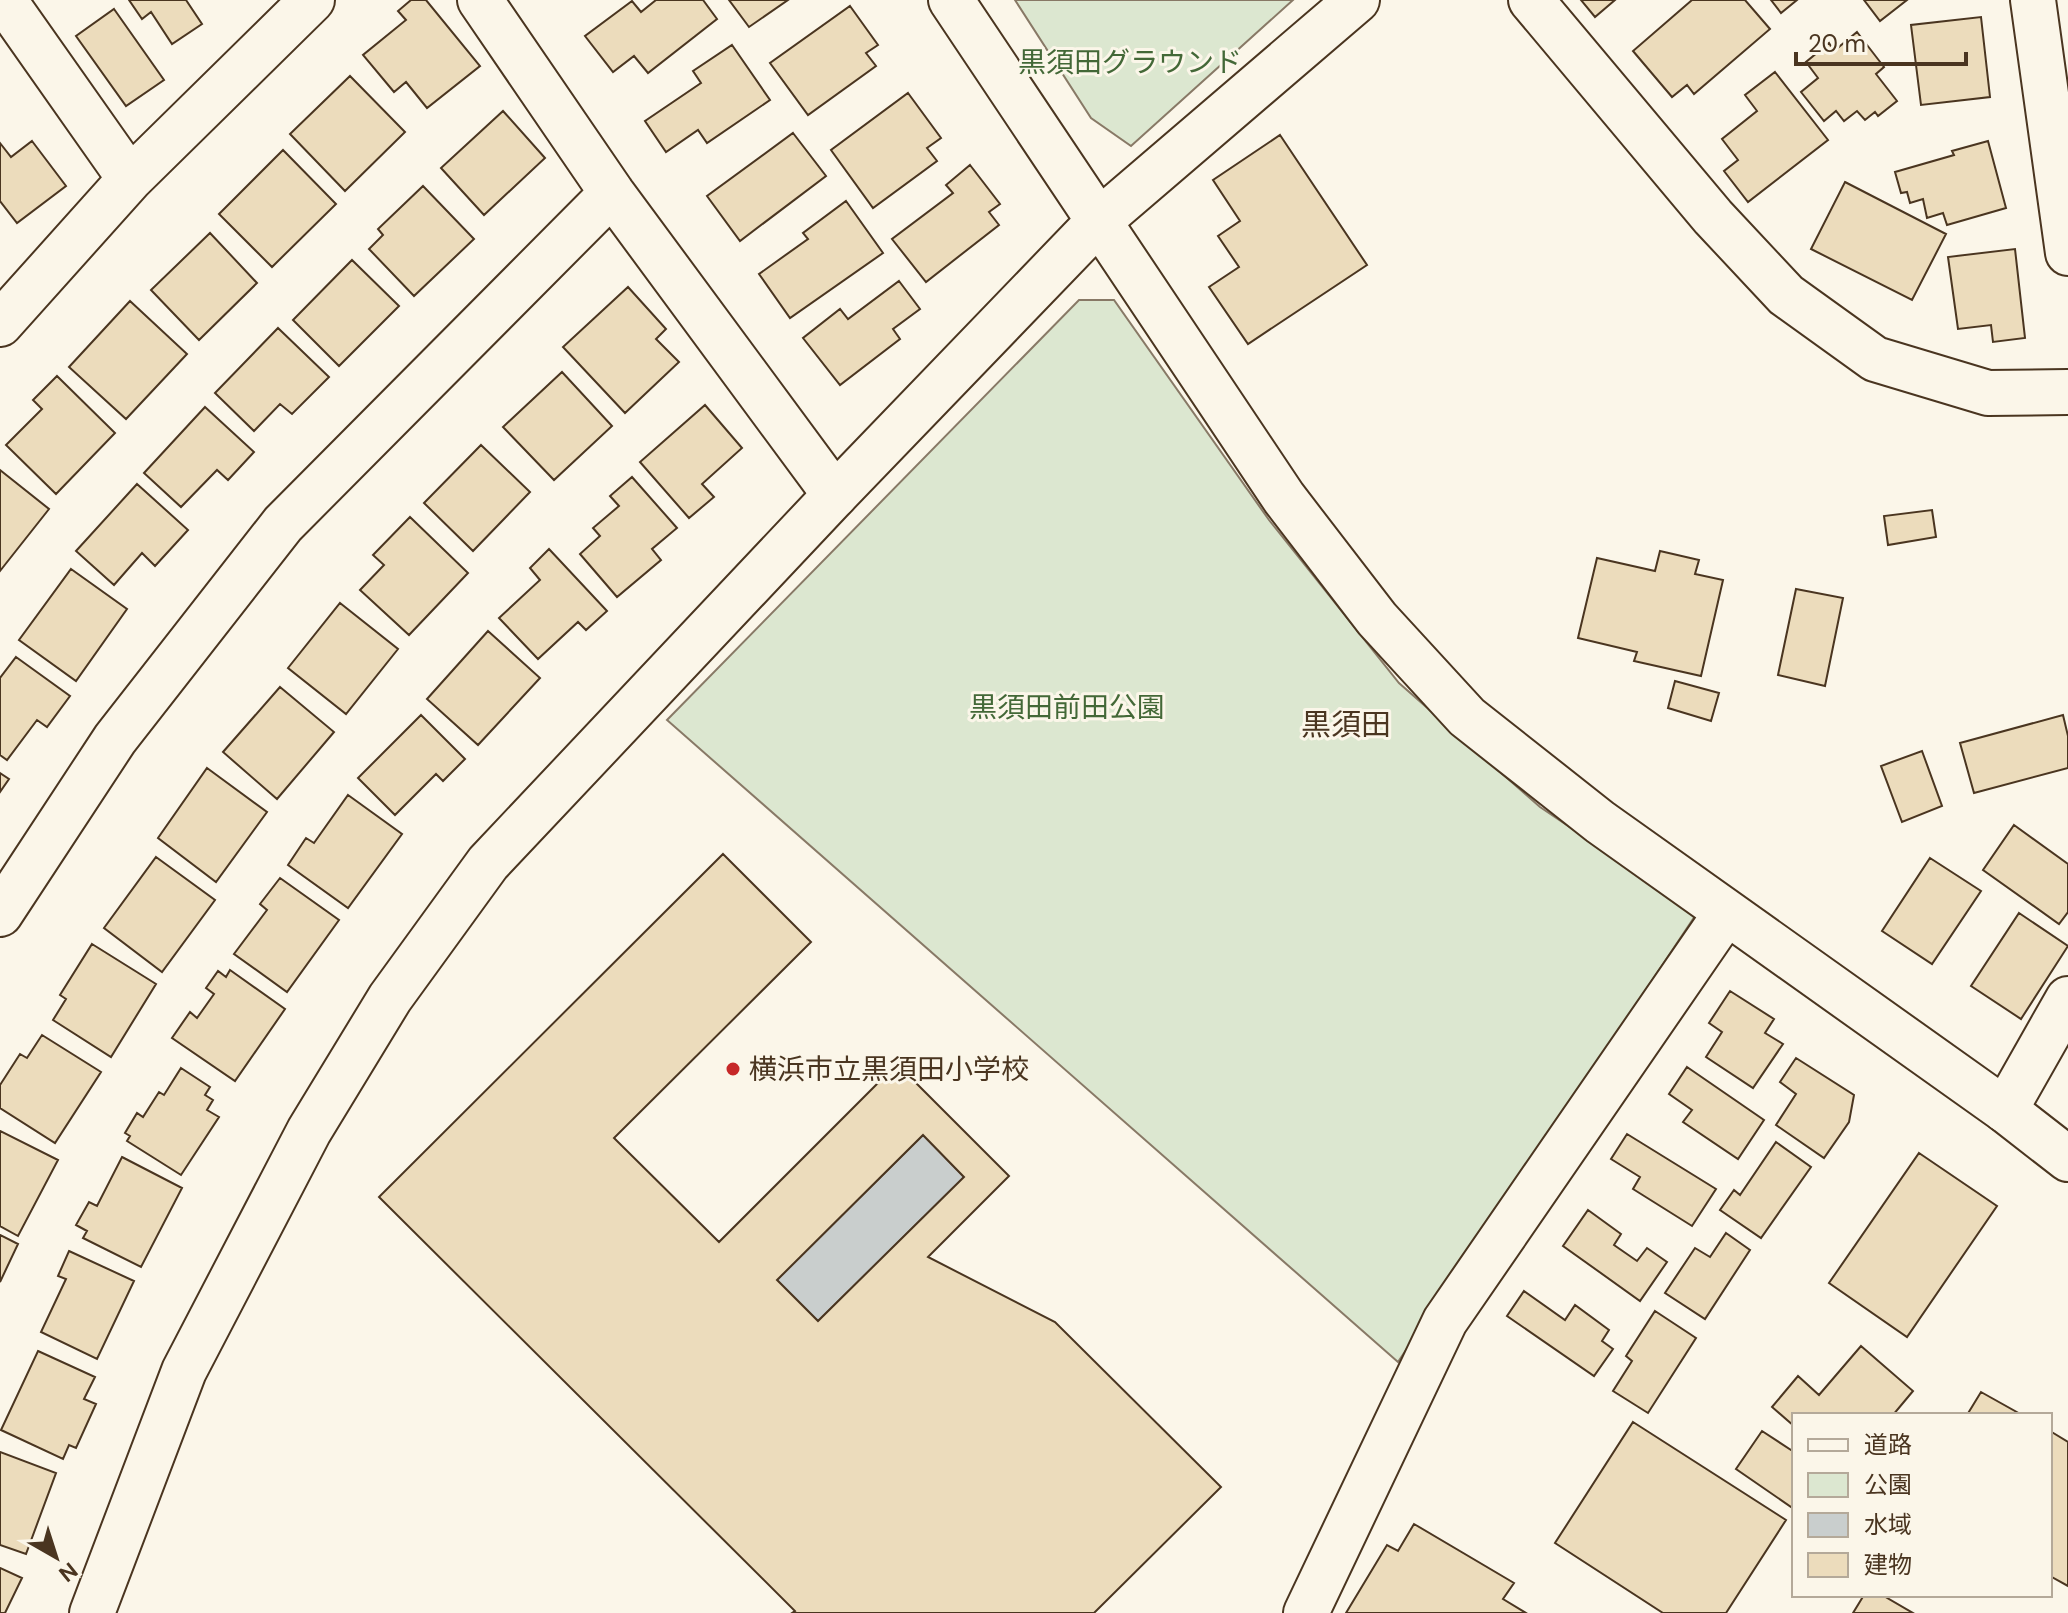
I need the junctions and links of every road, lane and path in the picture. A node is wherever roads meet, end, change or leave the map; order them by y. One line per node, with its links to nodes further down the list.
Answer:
1 (4, 0): 8 (street)
2 (312, 0): 8 (street)
3 (480, 0): 9 (street)
4 (951, 0): 10 (street)
5 (1357, 0): 10 (street)
6 (1531, 0): 13 (street)
7 (2033, 0): 11 (street)
8 (130, 179): 12 (street)
9 (612, 193): 14 (street); 16 (street)
10 (1098, 222): 14 (street); 15 (street)
11 (2068, 253)
12 (0, 324)
13 (2068, 392)
14 (835, 495): 20 (street)
15 (1726, 913): 18 (street); 21 (street)
16 (0, 914)
17 (2068, 999): 18 (street)
18 (2005, 1110): 19 (street)
19 (2068, 1159)
20 (92, 1613)
21 (1306, 1613)

